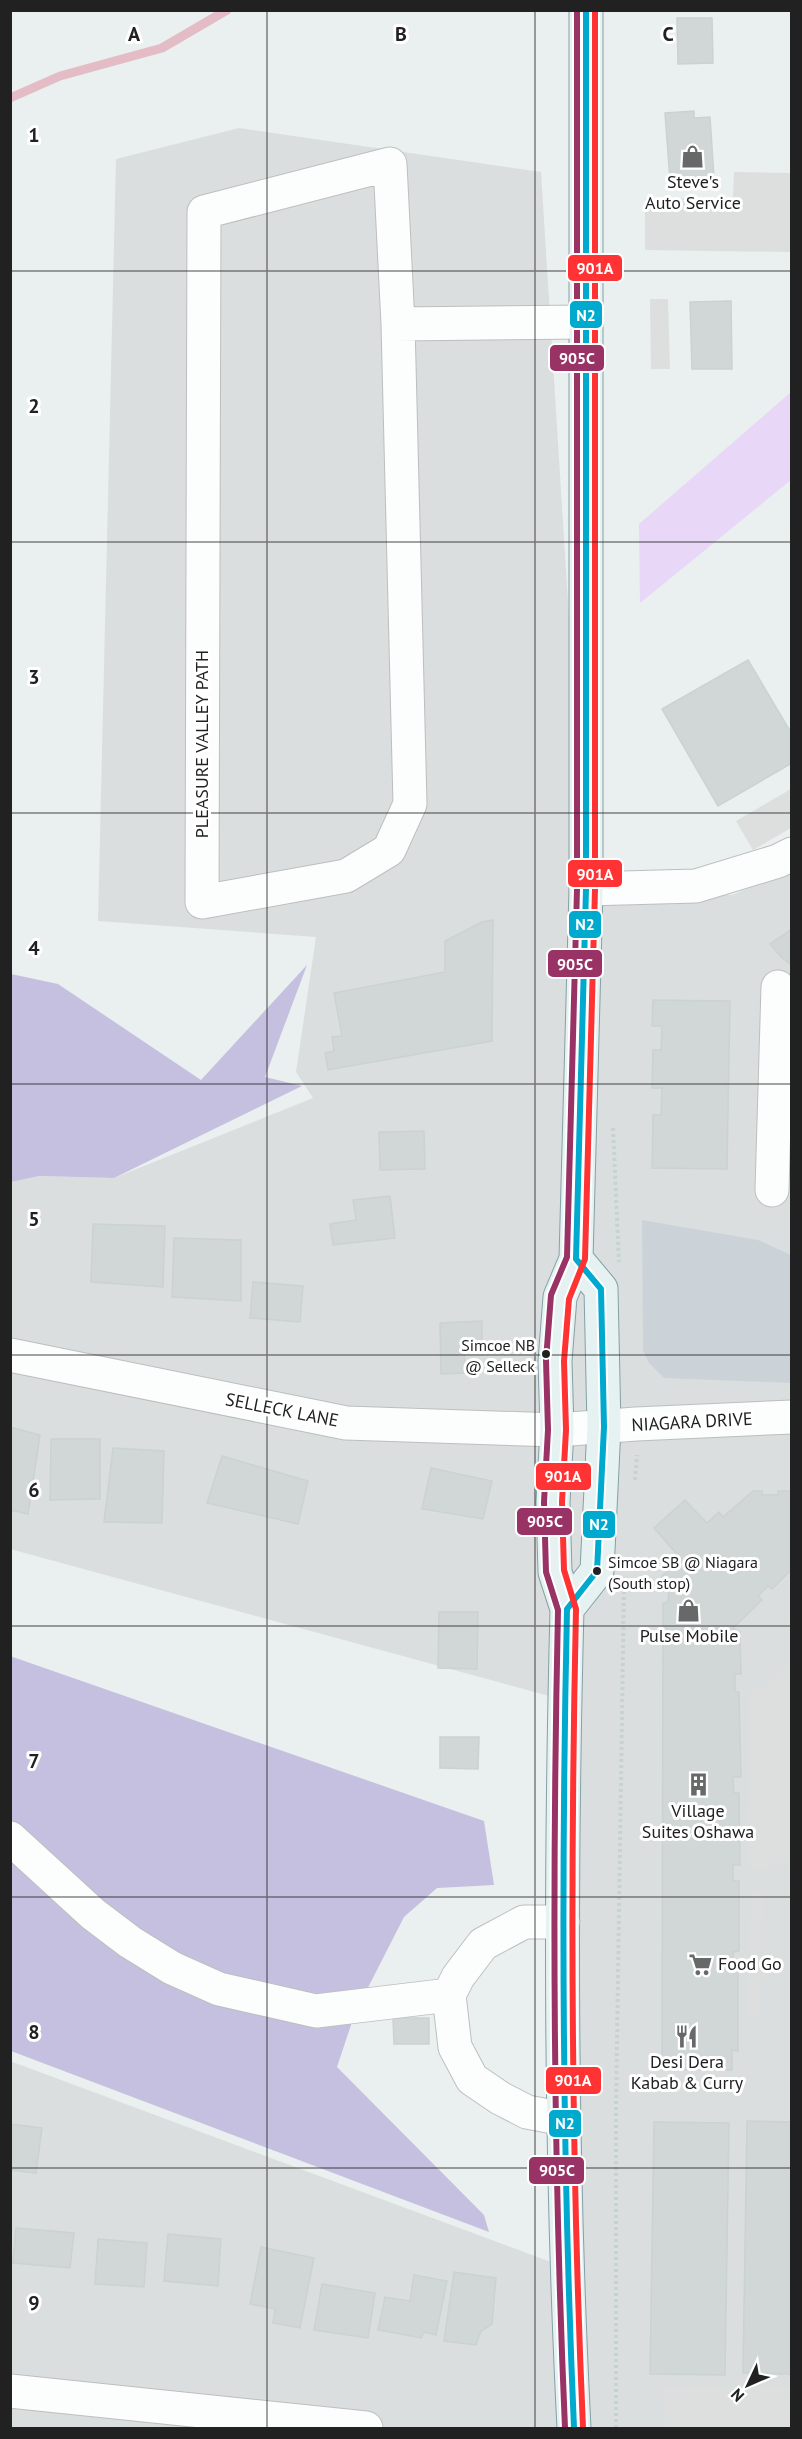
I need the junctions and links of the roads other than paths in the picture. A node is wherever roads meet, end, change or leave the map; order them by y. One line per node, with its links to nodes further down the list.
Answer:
1 (586, 10): 2 (main road)
2 (586, 322): 3 (street); 5 (main road)
3 (399, 324): 3 (street, PLEASURE VALLEY PATH)
4 (792, 854): 5 (street)
5 (586, 889): 9 (main road)
6 (778, 987): 7 (street)
7 (784, 1059): 8 (street)
8 (772, 1190)
9 (576, 1259): 12 (main road); 13 (main road)
10 (10, 1355): 13 (street, SELLECK LANE)
11 (792, 1417): 12 (street, NIAGARA DRIVE)
12 (620, 1425): 13 (street, NIAGARA DRIVE); 14 (main road)
13 (557, 1430): 14 (main road)
14 (567, 1609): 16 (main road)
15 (10, 1838): 17 (street)
16 (563, 1922): 17 (street); 18 (main road)
17 (450, 1995): 18 (street)
18 (564, 2119): 21 (main road)
19 (10, 2391): 20 (street)
20 (366, 2428)
21 (574, 2428)

